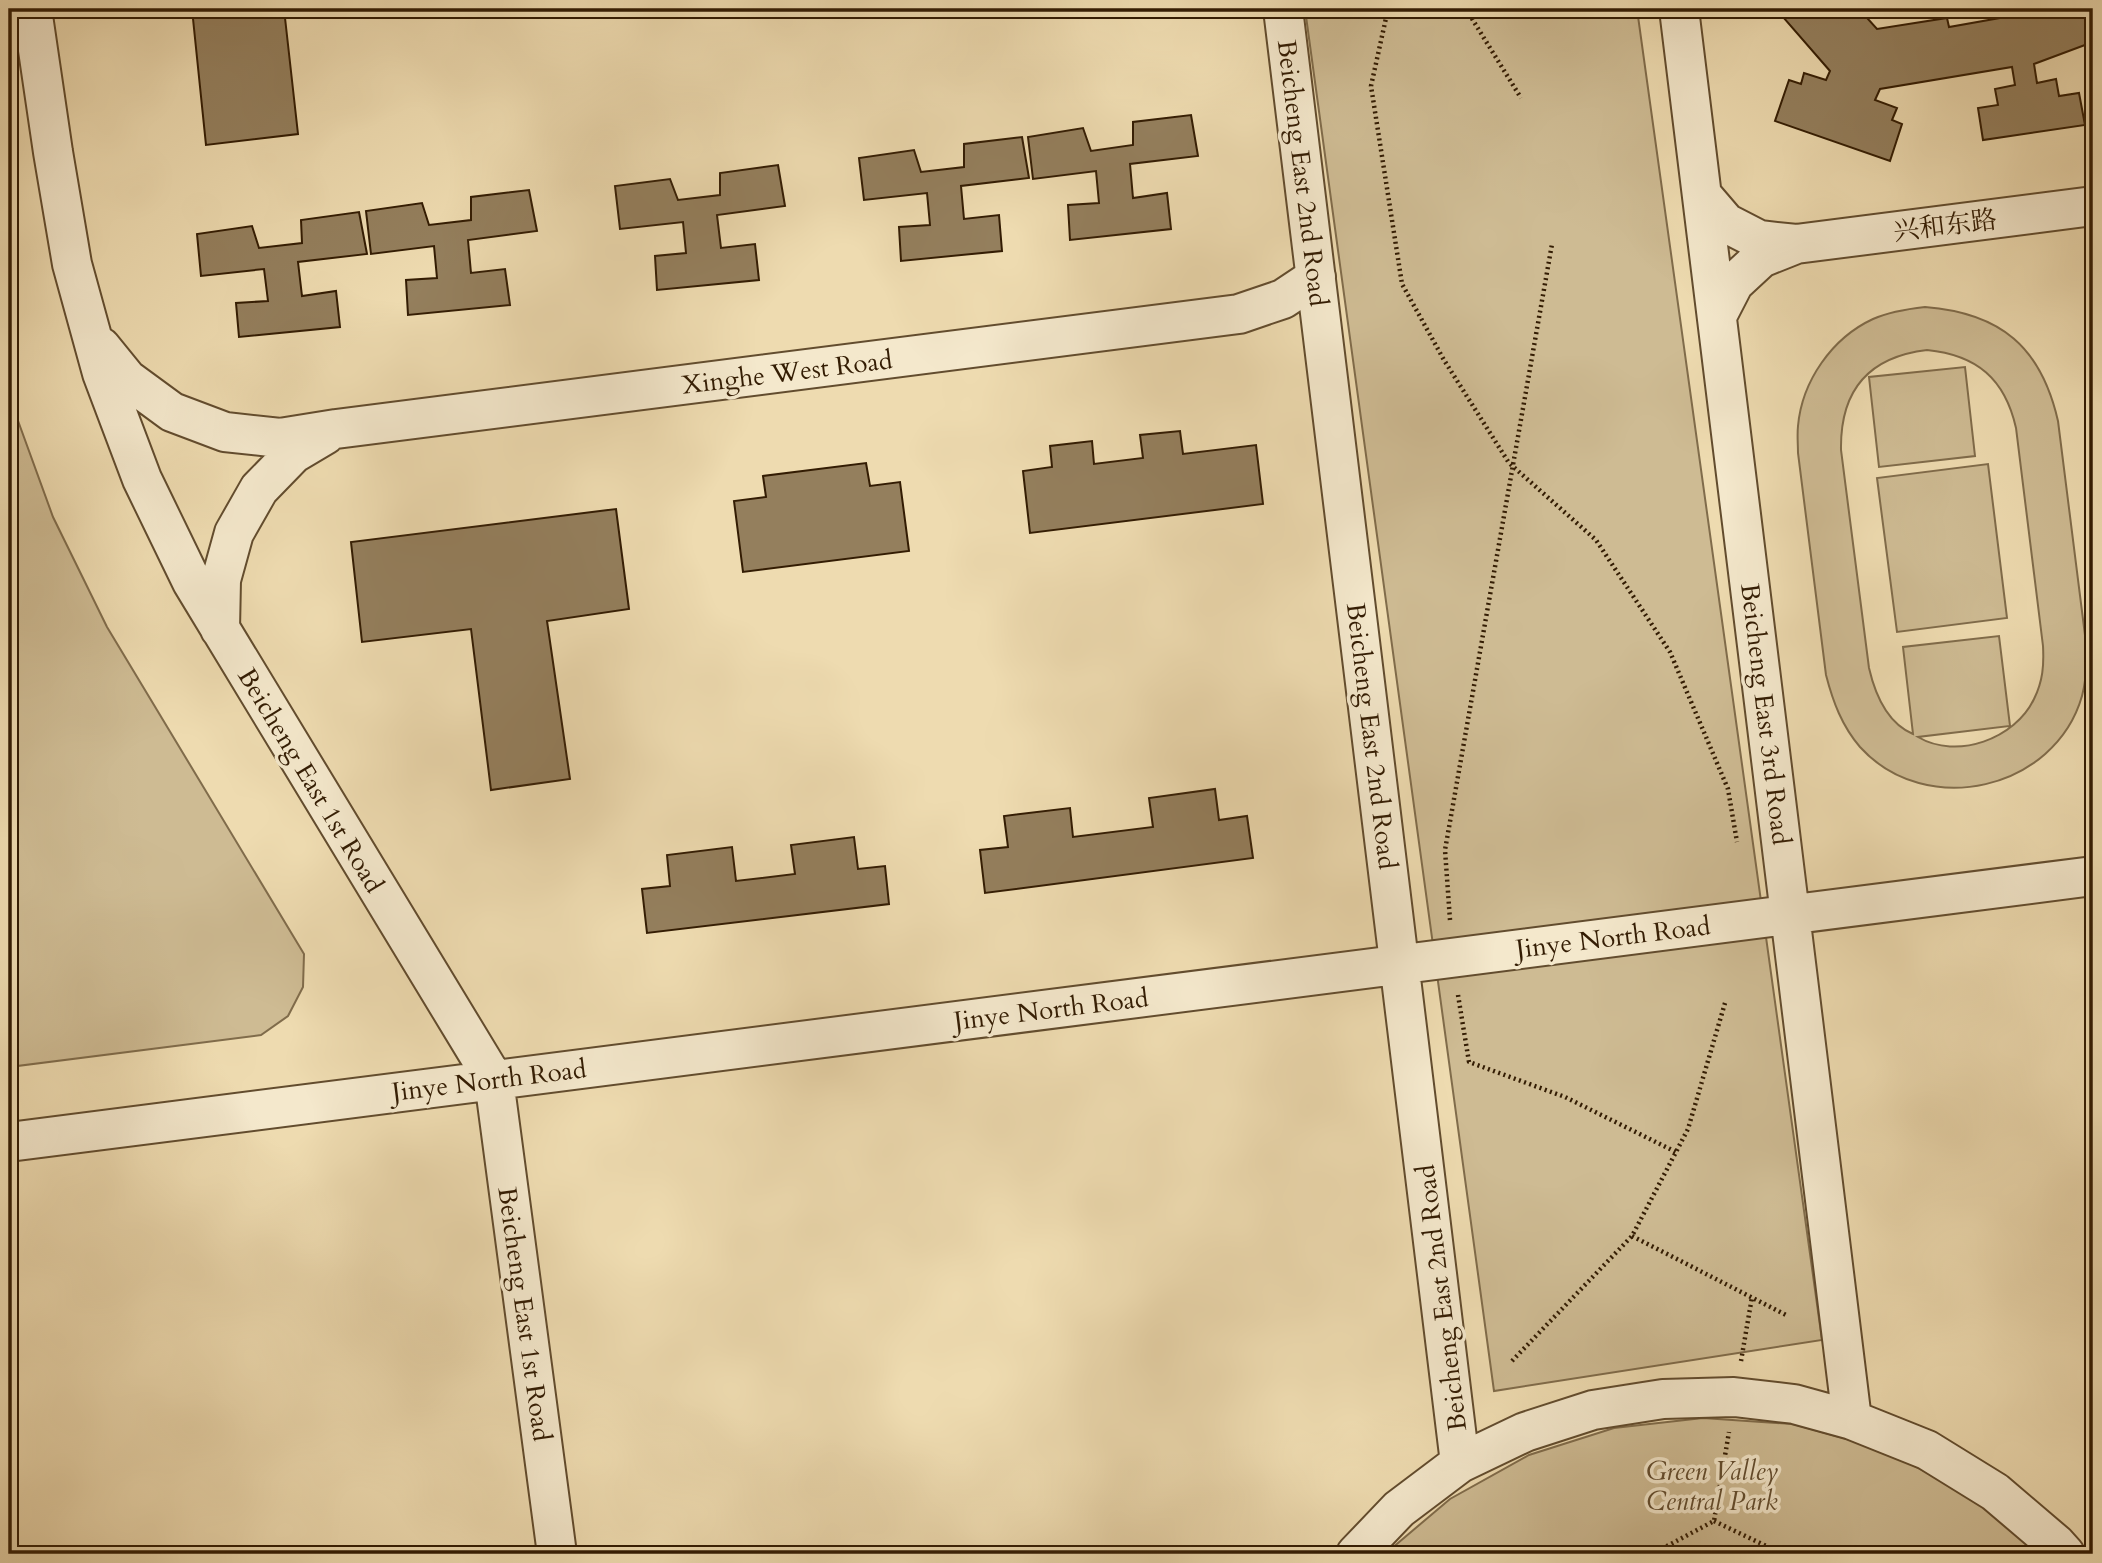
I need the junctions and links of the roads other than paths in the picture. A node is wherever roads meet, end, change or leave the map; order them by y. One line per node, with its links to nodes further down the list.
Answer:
1 (32, 9): 10 (street, Beicheng East 1st Road)
2 (1283, 9): 7 (street, Beicheng East 2nd Road)
3 (1679, 9): 4 (street, Beicheng East 3rd Road)
4 (1702, 195): 6 (street); 9 (street, Beicheng East 3rd Road)
5 (2093, 206): 6 (street, 兴和东路)
6 (1796, 244): 9 (street)
7 (1315, 277): 8 (street); 11 (street, Beicheng East 2nd Road)
8 (1239, 314): 11 (street); 12 (street, Xinghe West Road)
9 (1717, 316): 15 (street, Beicheng East 3rd Road)
10 (92, 336): 12 (street, Xinghe West Road); 13 (street, Beicheng East 1st Road)
11 (1324, 350): 16 (street, Beicheng East 2nd Road)
12 (336, 429): 13 (street)
13 (220, 629): 17 (street, Beicheng East 1st Road)
14 (2093, 876): 15 (street, Jinye North Road)
15 (1791, 914): 16 (street, Jinye North Road); 19 (street, Beicheng East 3rd Road)
16 (1400, 964): 17 (street, Jinye North Road); 20 (street, Beicheng East 2nd Road)
17 (494, 1080): 18 (street, Jinye North Road); 21 (street, Beicheng East 1st Road)
18 (9, 1142)
19 (1852, 1420): 20 (street); 23 (street)
20 (1460, 1462): 22 (street)
21 (557, 1554)
22 (1356, 1554)
23 (2065, 1554)

